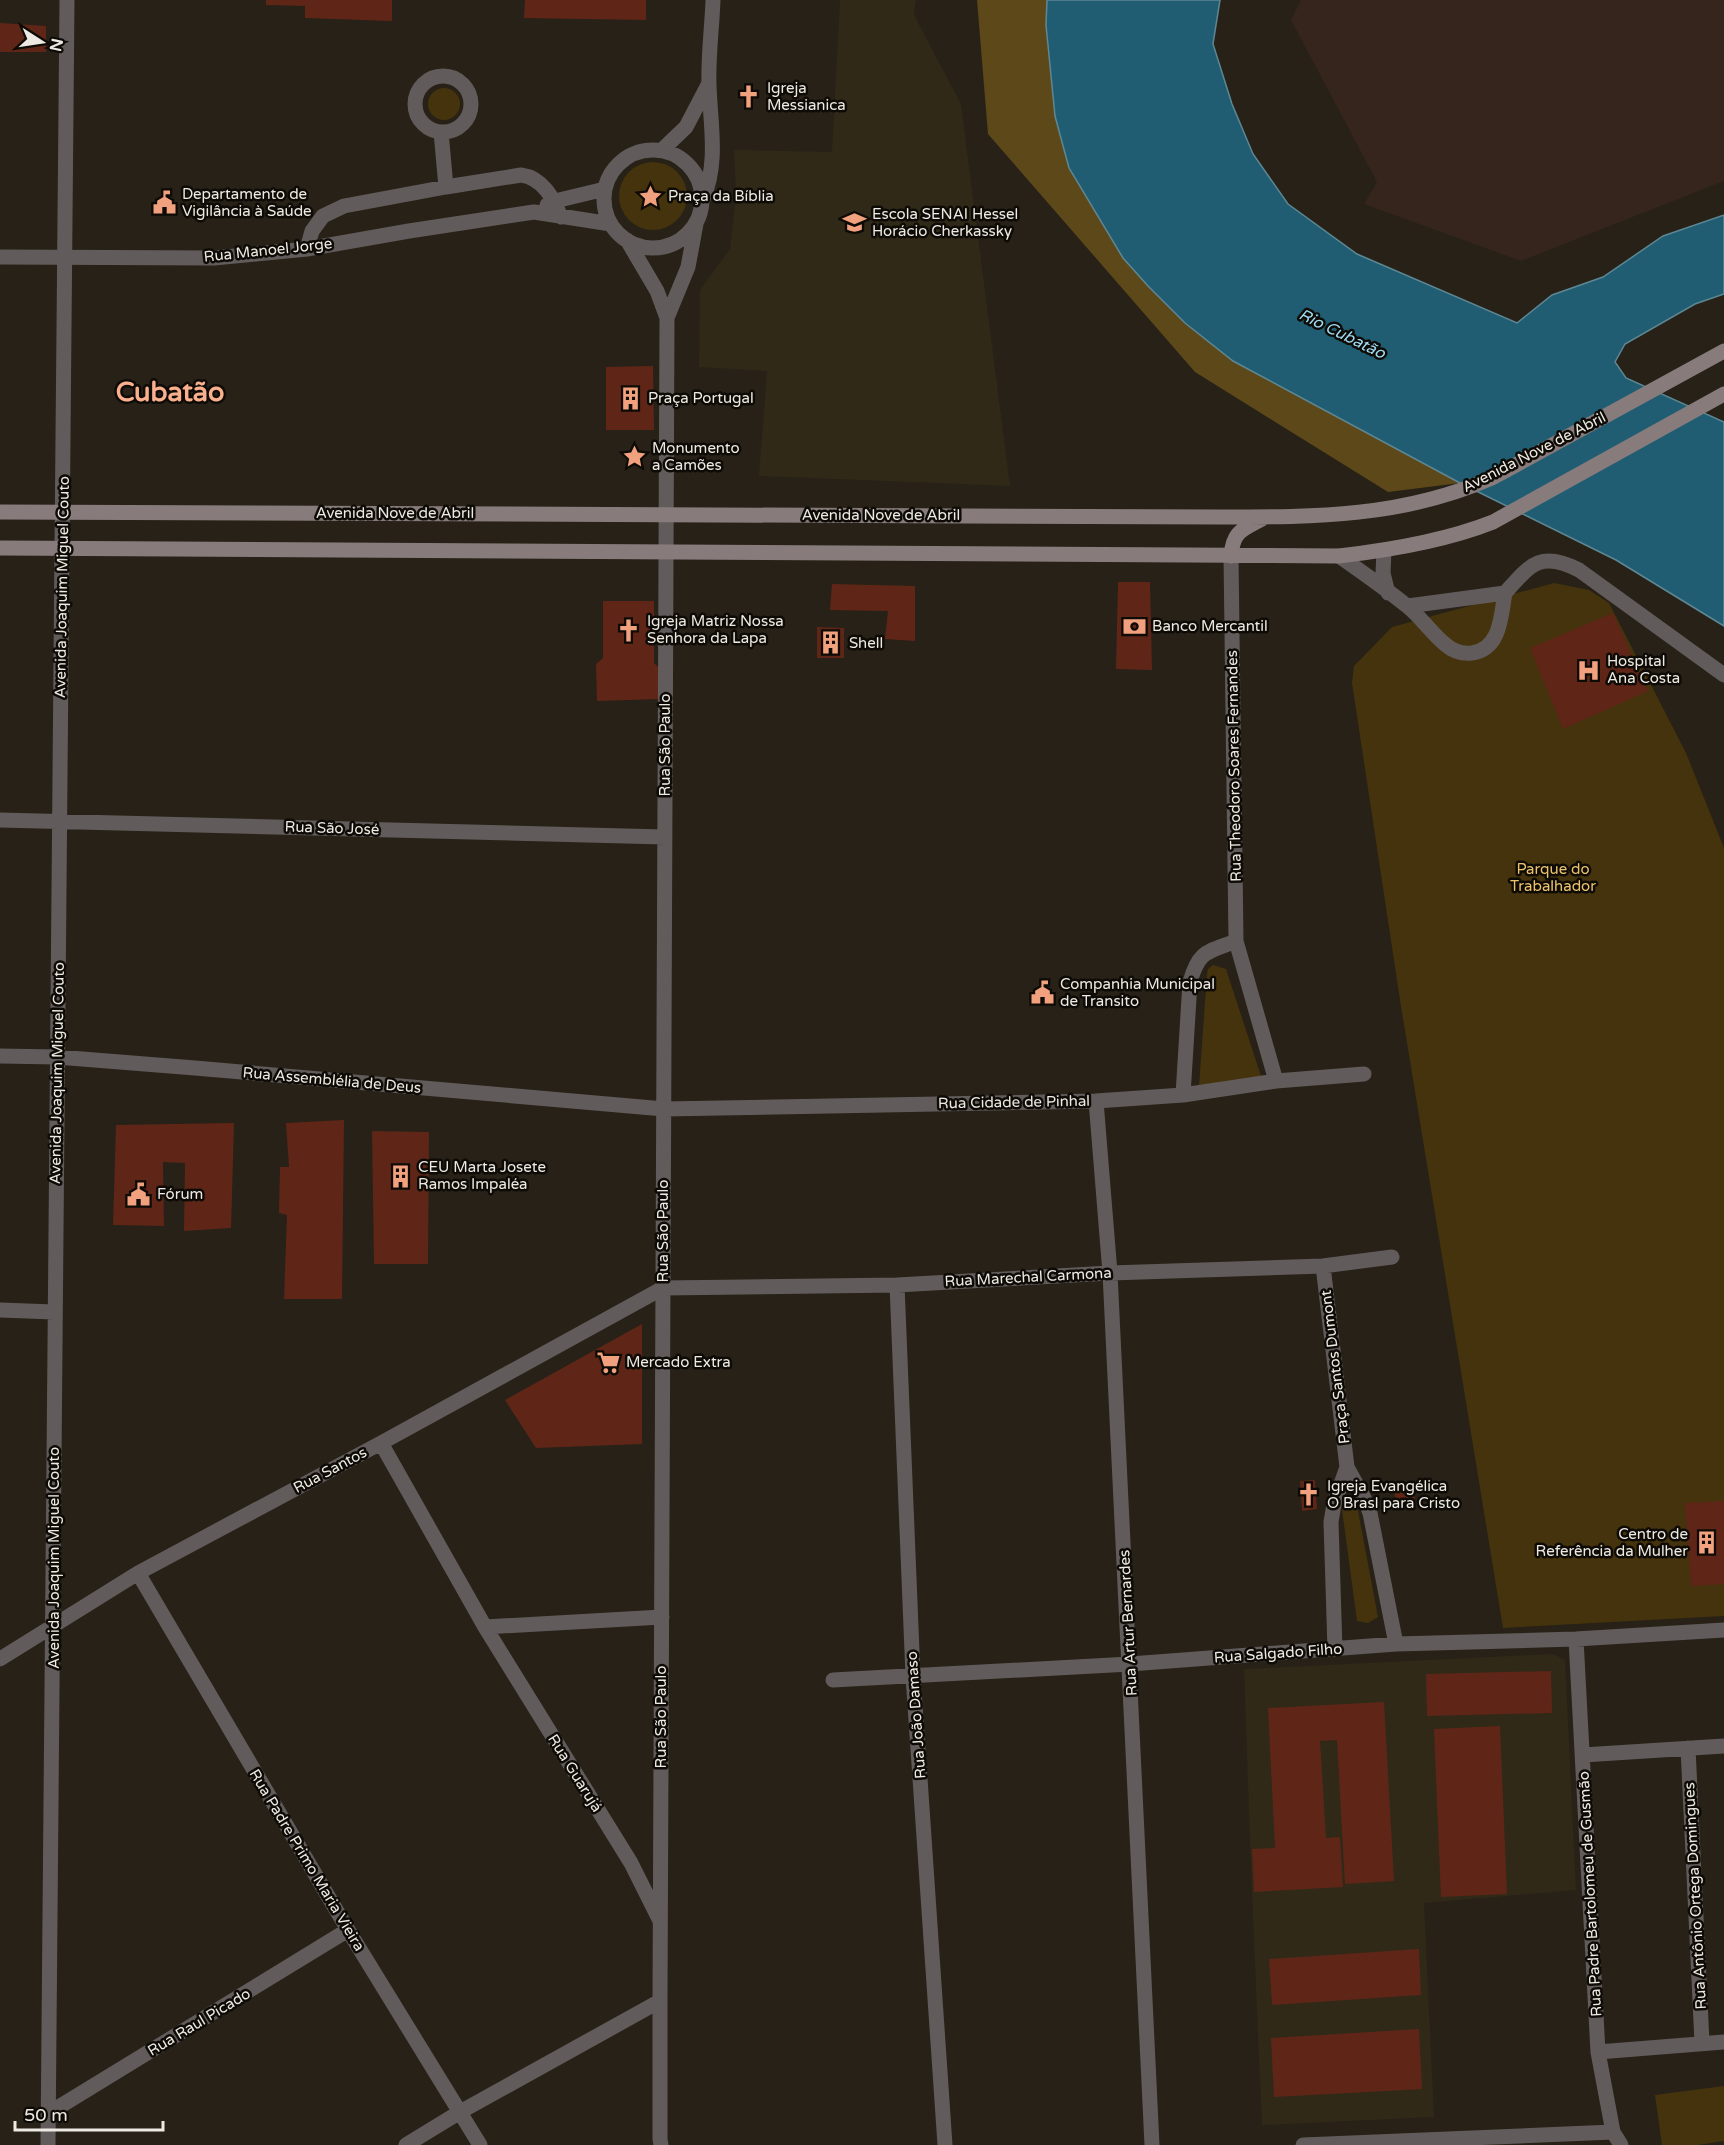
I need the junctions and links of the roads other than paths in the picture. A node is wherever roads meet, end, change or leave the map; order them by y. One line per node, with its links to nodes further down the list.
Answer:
1 (67, 0): 17 (street, Avenida Joaquim Miguel Couto)
2 (713, 0): 3 (street)
3 (709, 83): 5 (street); 9 (street)
4 (441, 132): 6 (street)
5 (662, 150): 7 (street); 9 (street)
6 (446, 187): 8 (street); 15 (street)
7 (605, 189): 8 (street, Rua Manoel Jorge); 13 (street)
8 (555, 201): 10 (street, Rua Manoel Jorge); 11 (street)
9 (701, 204): 12 (street)
10 (534, 212): 11 (street, Rua Manoel Jorge); 15 (street, Rua Manoel Jorge)
11 (561, 217): 13 (street, Rua Manoel Jorge)
12 (697, 220): 14 (street); 18 (street, Rua São Paulo)
13 (611, 224): 14 (street)
14 (627, 240): 18 (street, Rua São Paulo)
15 (306, 249): 17 (street, Rua Manoel Jorge)
16 (0, 257): 17 (street, Rua Manoel Jorge)
17 (65, 257): 22 (street, Avenida Joaquim Miguel Couto)
18 (667, 318): 23 (street, Rua São Paulo)
19 (1722, 352): 24 (main road, Avenida Nove de Abril)
20 (1724, 394): 27 (main road)
21 (0, 512): 22 (main road, Avenida Nove de Abril)
22 (62, 512): 23 (main road, Avenida Nove de Abril); 26 (street, Avenida Joaquim Miguel Couto)
23 (666, 515): 24 (main road, Avenida Nove de Abril); 28 (street, Rua São Paulo)
24 (1265, 517): 29 (main road)
25 (0, 548): 26 (main road)
26 (62, 548): 28 (main road); 36 (street, Avenida Joaquim Miguel Couto)
27 (1384, 551): 30 (main road); 31 (street)
28 (666, 552): 29 (main road); 37 (street, Rua São Paulo)
29 (1231, 556): 30 (main road); 38 (street, Rua Theodoro Soares Fernandes)
30 (1339, 556): 31 (street)
31 (1388, 592): 33 (street)
32 (1505, 593): 33 (street); 33 (street); 34 (street)
33 (1408, 606)
34 (1724, 675)
35 (0, 820): 36 (street, Rua São José)
36 (59, 821): 37 (street, Rua São José); 40 (street, Avenida Joaquim Miguel Couto)
37 (665, 837): 45 (street, Rua São Paulo)
38 (1236, 941): 42 (street, Rua Theodoro Soares Fernandes); 43 (street)
39 (0, 1056): 40 (street, Rua Assemblélia de Deus)
40 (57, 1057): 45 (street, Rua Assemblélia de Deus); 52 (street, Avenida Joaquim Miguel Couto)
41 (1364, 1074): 42 (street, Rua Cidade de Pinhal)
42 (1276, 1081): 43 (street, Rua Cidade de Pinhal)
43 (1183, 1095): 44 (street, Rua Cidade de Pinhal)
44 (1096, 1101): 45 (street, Rua Cidade de Pinhal); 48 (street, Rua Artur Bernardes)
45 (664, 1109): 50 (street, Rua São Paulo)
46 (1392, 1257): 47 (street, Rua Marechal Carmona)
47 (1323, 1266): 48 (street, Rua Marechal Carmona); 54 (street, Praça Santos Dumont)
48 (1110, 1273): 49 (street, Rua Marechal Carmona); 64 (street, Rua Artur Bernardes)
49 (897, 1285): 50 (street, Rua Marechal Carmona); 65 (street, Rua João Damaso)
50 (663, 1288): 53 (street, Rua Santos); 56 (street, Rua São Paulo)
51 (0, 1310): 52 (street)
52 (54, 1312): 57 (street, Avenida Joaquim Miguel Couto)
53 (381, 1443): 55 (street, Rua Santos); 58 (street, Rua Guarujá)
54 (1347, 1467): 61 (street, Praça Santos Dumont); 62 (street, Praça Santos Dumont)
55 (138, 1573): 57 (street, Rua Santos); 71 (street, Rua Padre Primo Maria Vieira)
56 (662, 1617): 58 (street); 70 (street, Rua São Paulo)
57 (54, 1624): 63 (street, Rua Santos); 77 (street, Avenida Joaquim Miguel Couto)
58 (484, 1627): 70 (street, Rua Guarujá)
59 (1724, 1630): 60 (street, Rua Salgado Filho)
60 (1576, 1639): 61 (street, Rua Salgado Filho); 69 (street, Rua Padre Bartolomeu de Gusmão)
61 (1396, 1644): 62 (street, Rua Salgado Filho)
62 (1335, 1649): 64 (street, Rua Salgado Filho)
63 (0, 1659)
64 (1130, 1664): 65 (street, Rua Salgado Filho); 85 (street, Rua Artur Bernardes)
65 (913, 1676): 66 (street, Rua Salgado Filho); 84 (street, Rua João Damaso)
66 (833, 1680)
67 (1724, 1746): 68 (street)
68 (1688, 1748): 69 (street); 74 (street, Rua Antônio Ortega Domingues)
69 (1583, 1755): 75 (street, Rua Padre Bartolomeu de Gusmão)
70 (660, 1922): 72 (street, Rua São Paulo)
71 (348, 1930): 76 (street, Rua Padre Primo Maria Vieira); 77 (street, Rua Raul Picado)
72 (660, 2001): 76 (street); 83 (street, Rua São Paulo)
73 (1724, 2042): 74 (street)
74 (1702, 2043): 75 (street)
75 (1598, 2052): 78 (street, Rua Padre Bartolomeu de Gusmão)
76 (460, 2112): 81 (street); 82 (street, Rua Padre Primo Maria Vieira)
77 (49, 2113): 80 (street, Avenida Joaquim Miguel Couto)
78 (1617, 2138): 79 (street)
79 (1377, 2143): 86 (street)
80 (48, 2145)
81 (406, 2145)
82 (480, 2145)
83 (661, 2145)
84 (945, 2145)
85 (1152, 2145)
86 (1303, 2145)

